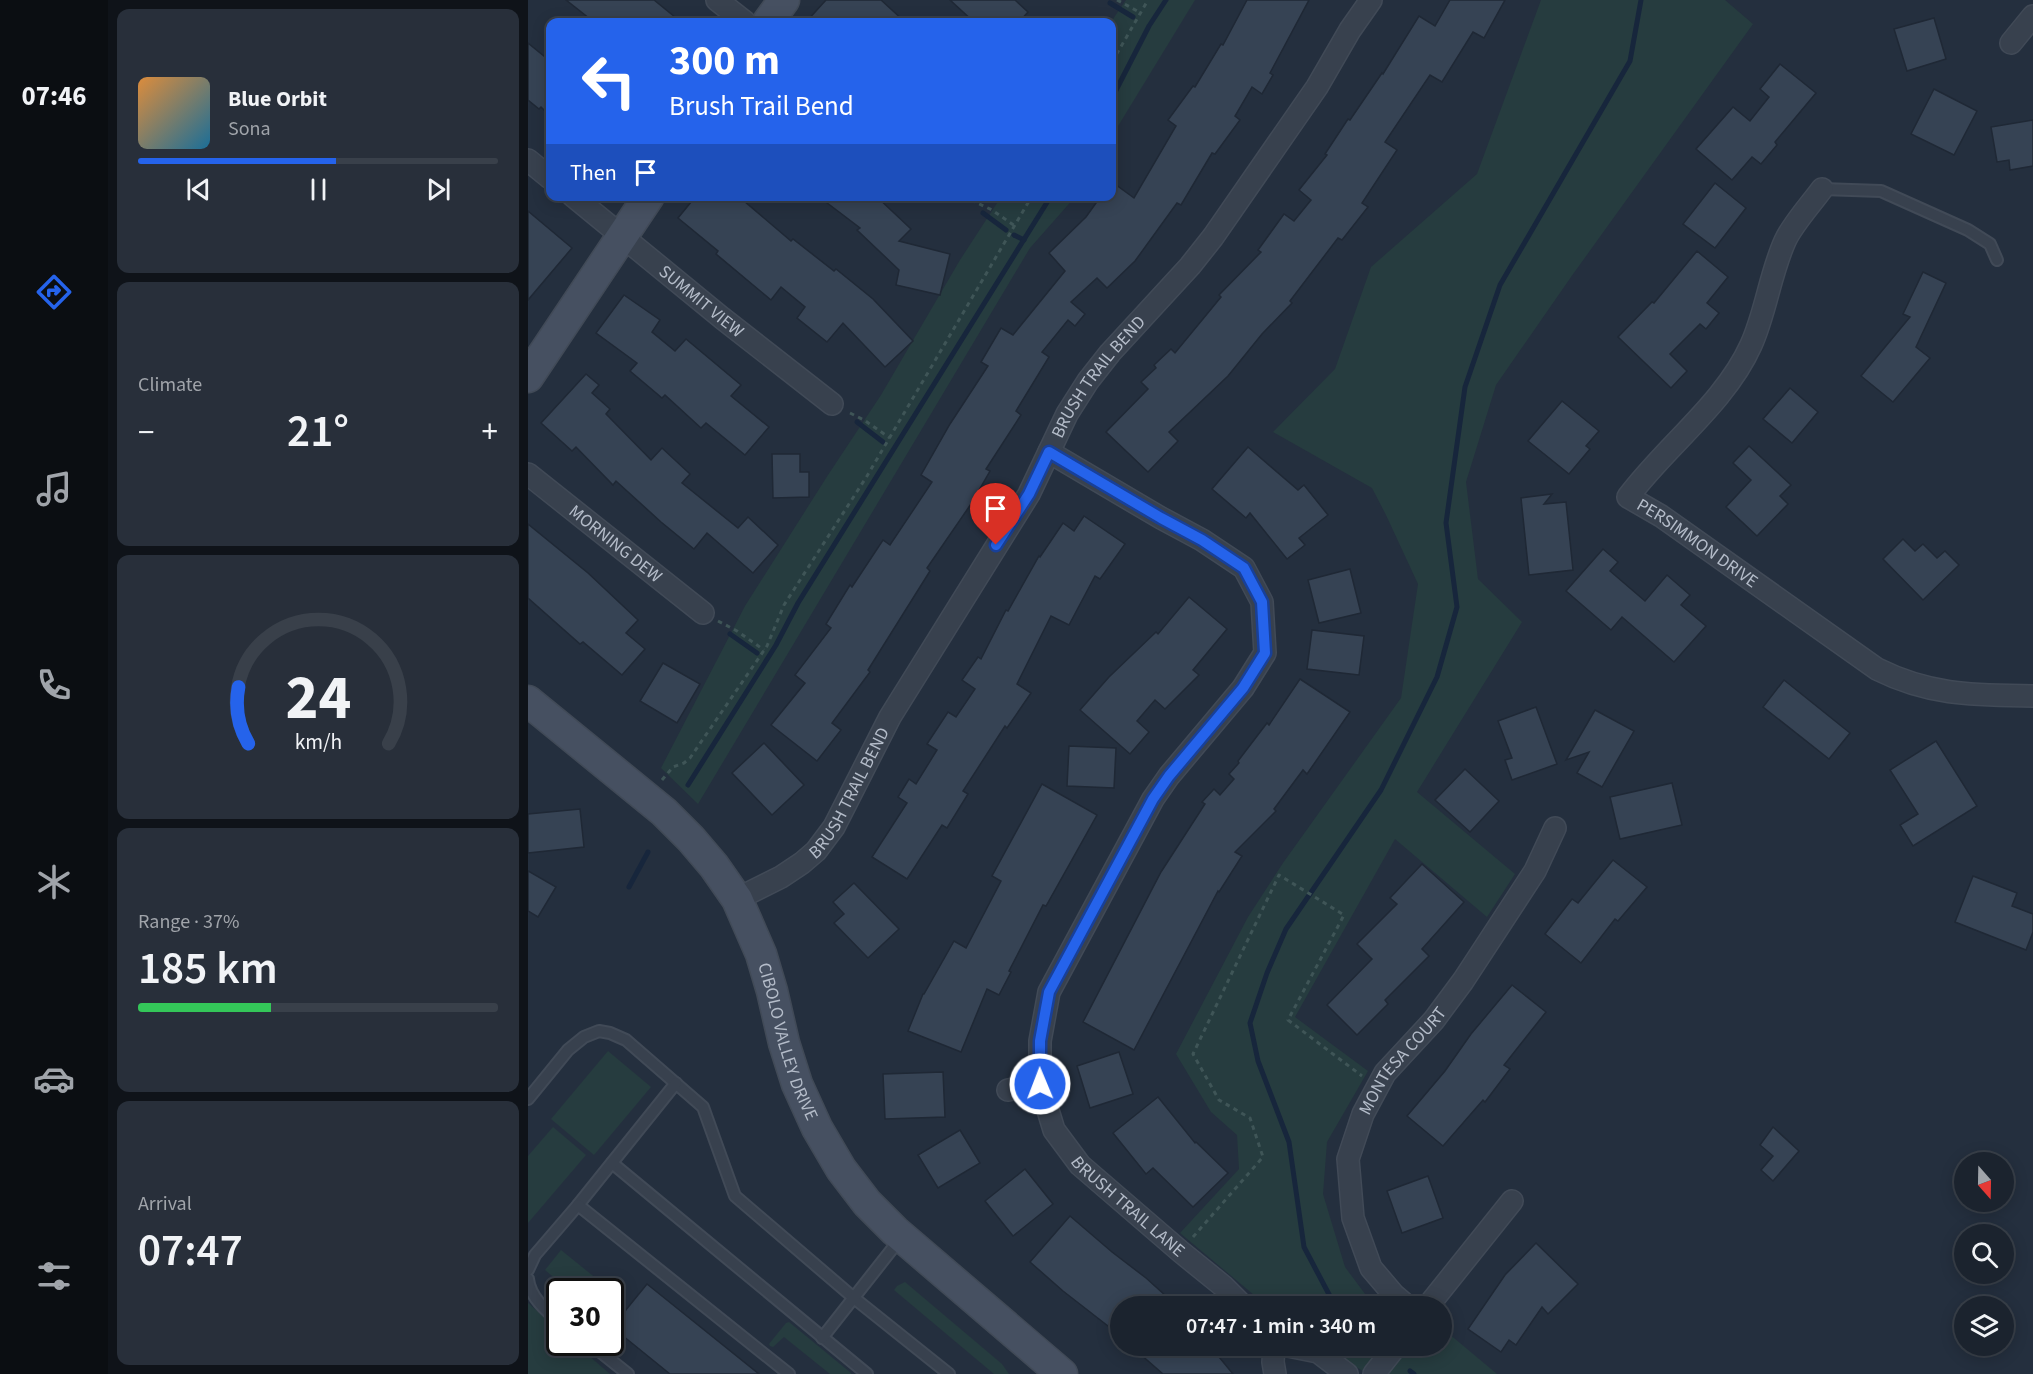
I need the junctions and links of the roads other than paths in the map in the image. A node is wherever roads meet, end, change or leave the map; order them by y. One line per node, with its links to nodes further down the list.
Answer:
1 (717, 0): 5 (street)
2 (784, 0): 6 (main road)
3 (1371, 0): 17 (street, BRUSH TRAIL BEND)
4 (2033, 16): 7 (street)
5 (740, 18)
6 (771, 18)
7 (2011, 43)
8 (528, 160): 9 (street)
9 (546, 175)
10 (1822, 189): 14 (lane); 20 (street, PERSIMMON DRIVE)
11 (579, 201): 13 (street, SUMMIT VIEW)
12 (646, 201): 13 (main road)
13 (622, 236): 15 (main road); 16 (street, SUMMIT VIEW)
14 (1997, 260)
15 (528, 378)
16 (832, 404)
17 (1049, 452): 23 (street, BRUSH TRAIL BEND); 25 (street, BRUSH TRAIL LANE)
18 (528, 474): 19 (street, MORNING DEW)
19 (704, 613)
20 (2033, 696)
21 (528, 701): 23 (main road, CIBOLO VALLEY DRIVE)
22 (1555, 828): 35 (street, MONTESA COURT)
23 (737, 899): 31 (main road, CIBOLO VALLEY DRIVE)
24 (676, 1083): 27 (lane); 28 (lane); 37 (lane)
25 (1040, 1084): 26 (street); 34 (street, BRUSH TRAIL LANE)
26 (1008, 1090)
27 (528, 1099)
28 (612, 1163): 30 (lane); 39 (lane)
29 (1512, 1201): 36 (street)
30 (578, 1205): 32 (lane); 45 (lane)
31 (902, 1237): 37 (lane); 48 (main road, CIBOLO VALLEY DRIVE)
32 (528, 1270)
33 (528, 1279): 38 (lane)
34 (1233, 1296)
35 (1395, 1296)
36 (1436, 1296)
37 (854, 1298): 39 (lane); 47 (lane)
38 (546, 1311)
39 (822, 1338): 46 (lane)
40 (606, 1356): 44 (lane)
41 (1273, 1356): 49 (street)
42 (1323, 1356): 50 (street)
43 (1388, 1356): 51 (street)
44 (628, 1374)
45 (789, 1374)
46 (867, 1374)
47 (949, 1374)
48 (1062, 1374)
49 (1275, 1374)
50 (1347, 1374)
51 (1374, 1374)

